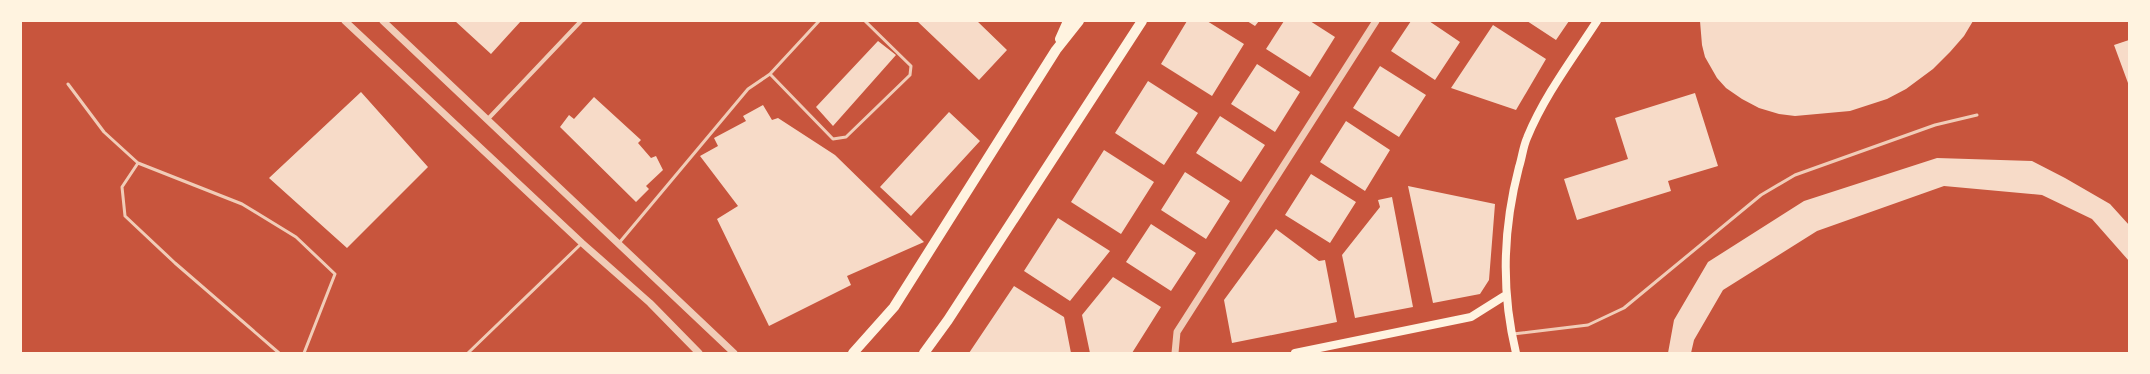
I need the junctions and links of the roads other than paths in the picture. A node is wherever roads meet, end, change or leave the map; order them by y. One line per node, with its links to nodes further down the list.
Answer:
1 (345, 21): 17 (street)
2 (383, 21): 15 (street)
3 (581, 21): 15 (street)
4 (819, 21): 12 (lane)
5 (865, 21): 12 (lane)
6 (1068, 21): 11 (main road)
7 (1079, 21): 11 (main road)
8 (1142, 21): 27 (main road)
9 (1376, 21): 28 (street)
10 (1598, 21): 19 (main road)
11 (1056, 50): 26 (main road)
12 (770, 74): 18 (lane)
13 (68, 84): 16 (lane)
14 (1977, 115): 20 (lane)
15 (487, 120): 18 (street)
16 (138, 163): 21 (lane); 22 (lane)
17 (582, 242): 23 (lane); 24 (street)
18 (618, 244): 25 (street)
19 (1506, 296): 20 (main road); 29 (main road)
20 (1511, 334): 30 (main road)
21 (279, 353)
22 (304, 353)
23 (468, 353)
24 (699, 353)
25 (734, 353)
26 (853, 353)
27 (924, 353)
28 (1175, 353)
29 (1294, 353)
30 (1516, 353)

